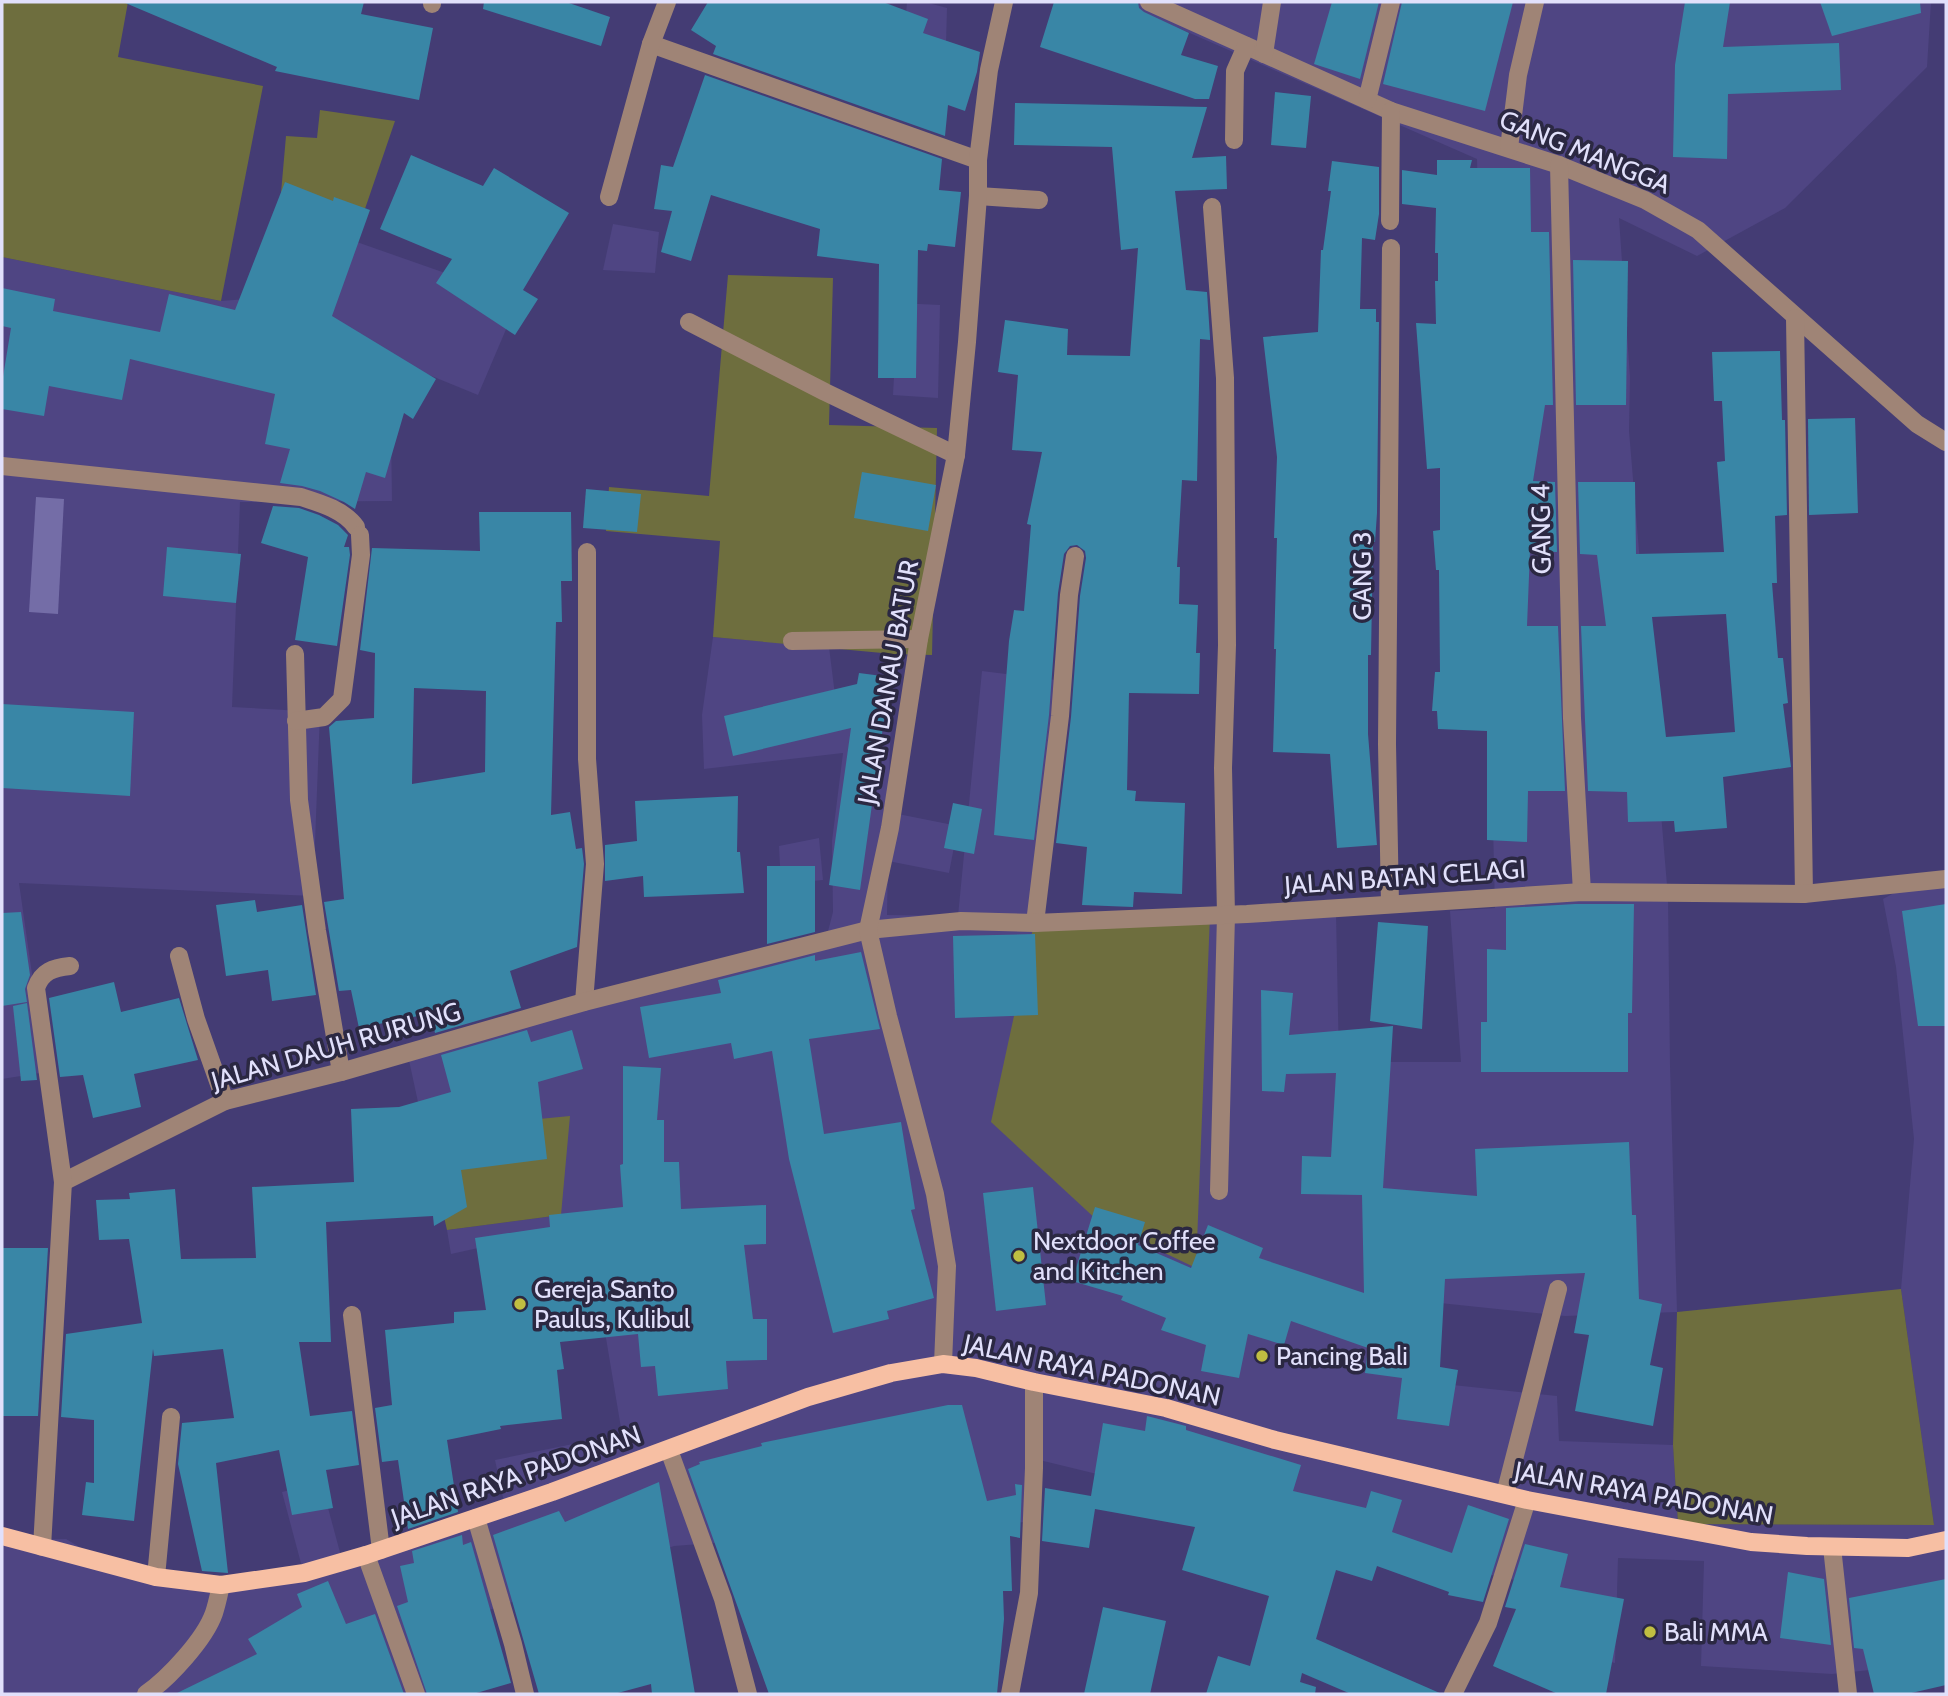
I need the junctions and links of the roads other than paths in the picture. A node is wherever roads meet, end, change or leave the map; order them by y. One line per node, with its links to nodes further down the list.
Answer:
1 (667, 2): 7 (street)
2 (1004, 2): 14 (street, JALAN DANAU BATUR)
3 (1149, 2): 8 (street, GANG MANGGA)
4 (1272, 2): 9 (street)
5 (1391, 2): 10 (street)
6 (1535, 2): 13 (street)
7 (651, 44): 14 (street); 17 (street)
8 (1246, 46): 9 (street, GANG MANGGA); 12 (street)
9 (1264, 54): 10 (street, GANG MANGGA)
10 (1367, 100): 11 (street, GANG MANGGA)
11 (1391, 111): 13 (street, GANG MANGGA); 20 (street)
12 (1234, 140)
13 (1508, 148): 15 (street, GANG MANGGA)
14 (978, 160): 16 (street, JALAN DANAU BATUR)
15 (1559, 165): 22 (street, GANG MANGGA); 34 (street, GANG 4)
16 (978, 196): 18 (street); 25 (street, JALAN DANAU BATUR)
17 (609, 197)
18 (1039, 200)
19 (1212, 207): 37 (street)
20 (1390, 221)
21 (1391, 248): 36 (street, GANG 3)
22 (1795, 318): 24 (street, GANG MANGGA); 35 (street)
23 (689, 322): 25 (street)
24 (1946, 442)
25 (956, 455): 29 (street, JALAN DANAU BATUR)
26 (2, 466): 32 (street)
27 (587, 552): 42 (street)
28 (1075, 556): 38 (street)
29 (919, 639): 30 (street); 39 (street, JALAN DANAU BATUR)
30 (792, 641)
31 (295, 654): 32 (street)
32 (296, 722): 43 (street)
33 (1946, 879): 35 (street, JALAN BATAN CELAGI)
34 (1582, 892): 35 (street, JALAN BATAN CELAGI); 36 (street, JALAN BATAN CELAGI)
35 (1804, 894)
36 (1390, 904): 37 (street, JALAN BATAN CELAGI)
37 (1226, 915): 38 (street, JALAN BATAN CELAGI); 46 (street)
38 (1035, 923): 39 (street, JALAN BATAN CELAGI)
39 (868, 930): 42 (street, JALAN DAUH RURUNG); 49 (street, JALAN DANAU BATUR)
40 (178, 956): 44 (street)
41 (70, 966): 45 (street)
42 (584, 1002): 43 (street, JALAN DAUH RURUNG)
43 (341, 1072): 44 (street, JALAN DAUH RURUNG)
44 (225, 1101): 45 (street, JALAN DAUH RURUNG)
45 (63, 1182): 58 (street)
46 (1219, 1191)
47 (1558, 1289): 53 (street)
48 (352, 1315): 60 (street)
49 (943, 1364): 50 (main road, JALAN RAYA PADONAN); 52 (main road, JALAN RAYA PADONAN)
50 (1034, 1382): 53 (main road, JALAN RAYA PADONAN); 67 (street)
51 (171, 1417): 61 (street)
52 (669, 1450): 55 (main road, JALAN RAYA PADONAN); 66 (street)
53 (1504, 1494): 54 (main road, JALAN RAYA PADONAN)
54 (1527, 1500): 59 (main road, JALAN RAYA PADONAN); 68 (street)
55 (475, 1518): 60 (main road, JALAN RAYA PADONAN); 65 (street)
56 (2, 1536): 58 (main road, JALAN RAYA PADONAN)
57 (1946, 1540): 59 (main road, JALAN RAYA PADONAN)
58 (42, 1547): 61 (main road, JALAN RAYA PADONAN)
59 (1832, 1547): 69 (street)
60 (374, 1553): 62 (main road, JALAN RAYA PADONAN); 64 (street)
61 (156, 1577): 62 (main road, JALAN RAYA PADONAN)
62 (221, 1585): 63 (street)
63 (157, 1691)
64 (416, 1694)
65 (525, 1694)
66 (748, 1694)
67 (1010, 1694)
68 (1454, 1694)
69 (1848, 1694)

